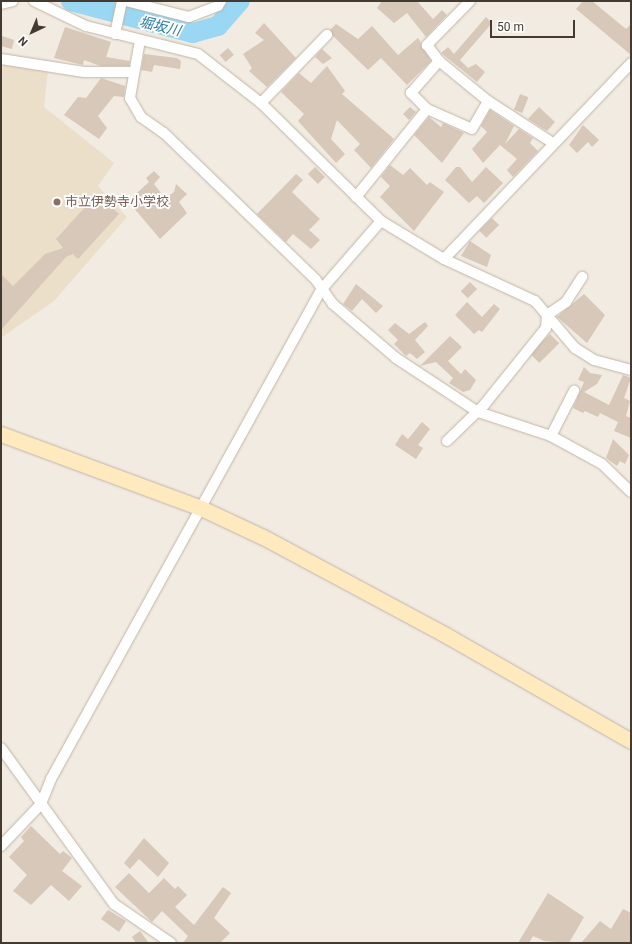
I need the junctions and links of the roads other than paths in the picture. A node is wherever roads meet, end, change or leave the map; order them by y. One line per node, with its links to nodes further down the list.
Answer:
1 (13, 1): 6 (street)
2 (34, 1): 7 (street)
3 (221, 1): 5 (street)
4 (470, 1): 11 (street)
5 (123, 2): 7 (street)
6 (1, 4)
7 (115, 31): 9 (street)
8 (327, 35): 15 (street)
9 (140, 40): 13 (street); 15 (street)
10 (1, 59): 13 (street)
11 (440, 61): 14 (street); 16 (street)
12 (631, 63): 17 (street)
13 (134, 72): 22 (street)
14 (488, 101): 16 (street); 17 (street)
15 (261, 103): 18 (street)
16 (427, 109): 18 (street)
17 (552, 143): 20 (street)
18 (356, 198): 19 (street)
19 (381, 221): 20 (street); 22 (street)
20 (444, 259): 23 (street)
21 (582, 277): 23 (street)
22 (321, 290): 26 (street); 31 (street)
23 (547, 315): 24 (street); 26 (street)
24 (631, 370)
25 (574, 391): 28 (street)
26 (478, 412): 28 (street); 29 (street)
27 (1, 434): 31 (street)
28 (551, 436): 30 (street)
29 (447, 442)
30 (631, 492)
31 (201, 508): 32 (street); 34 (street)
32 (631, 741)
33 (1, 748): 34 (street)
34 (42, 804): 35 (street); 36 (street)
35 (1, 846)
36 (171, 943)

